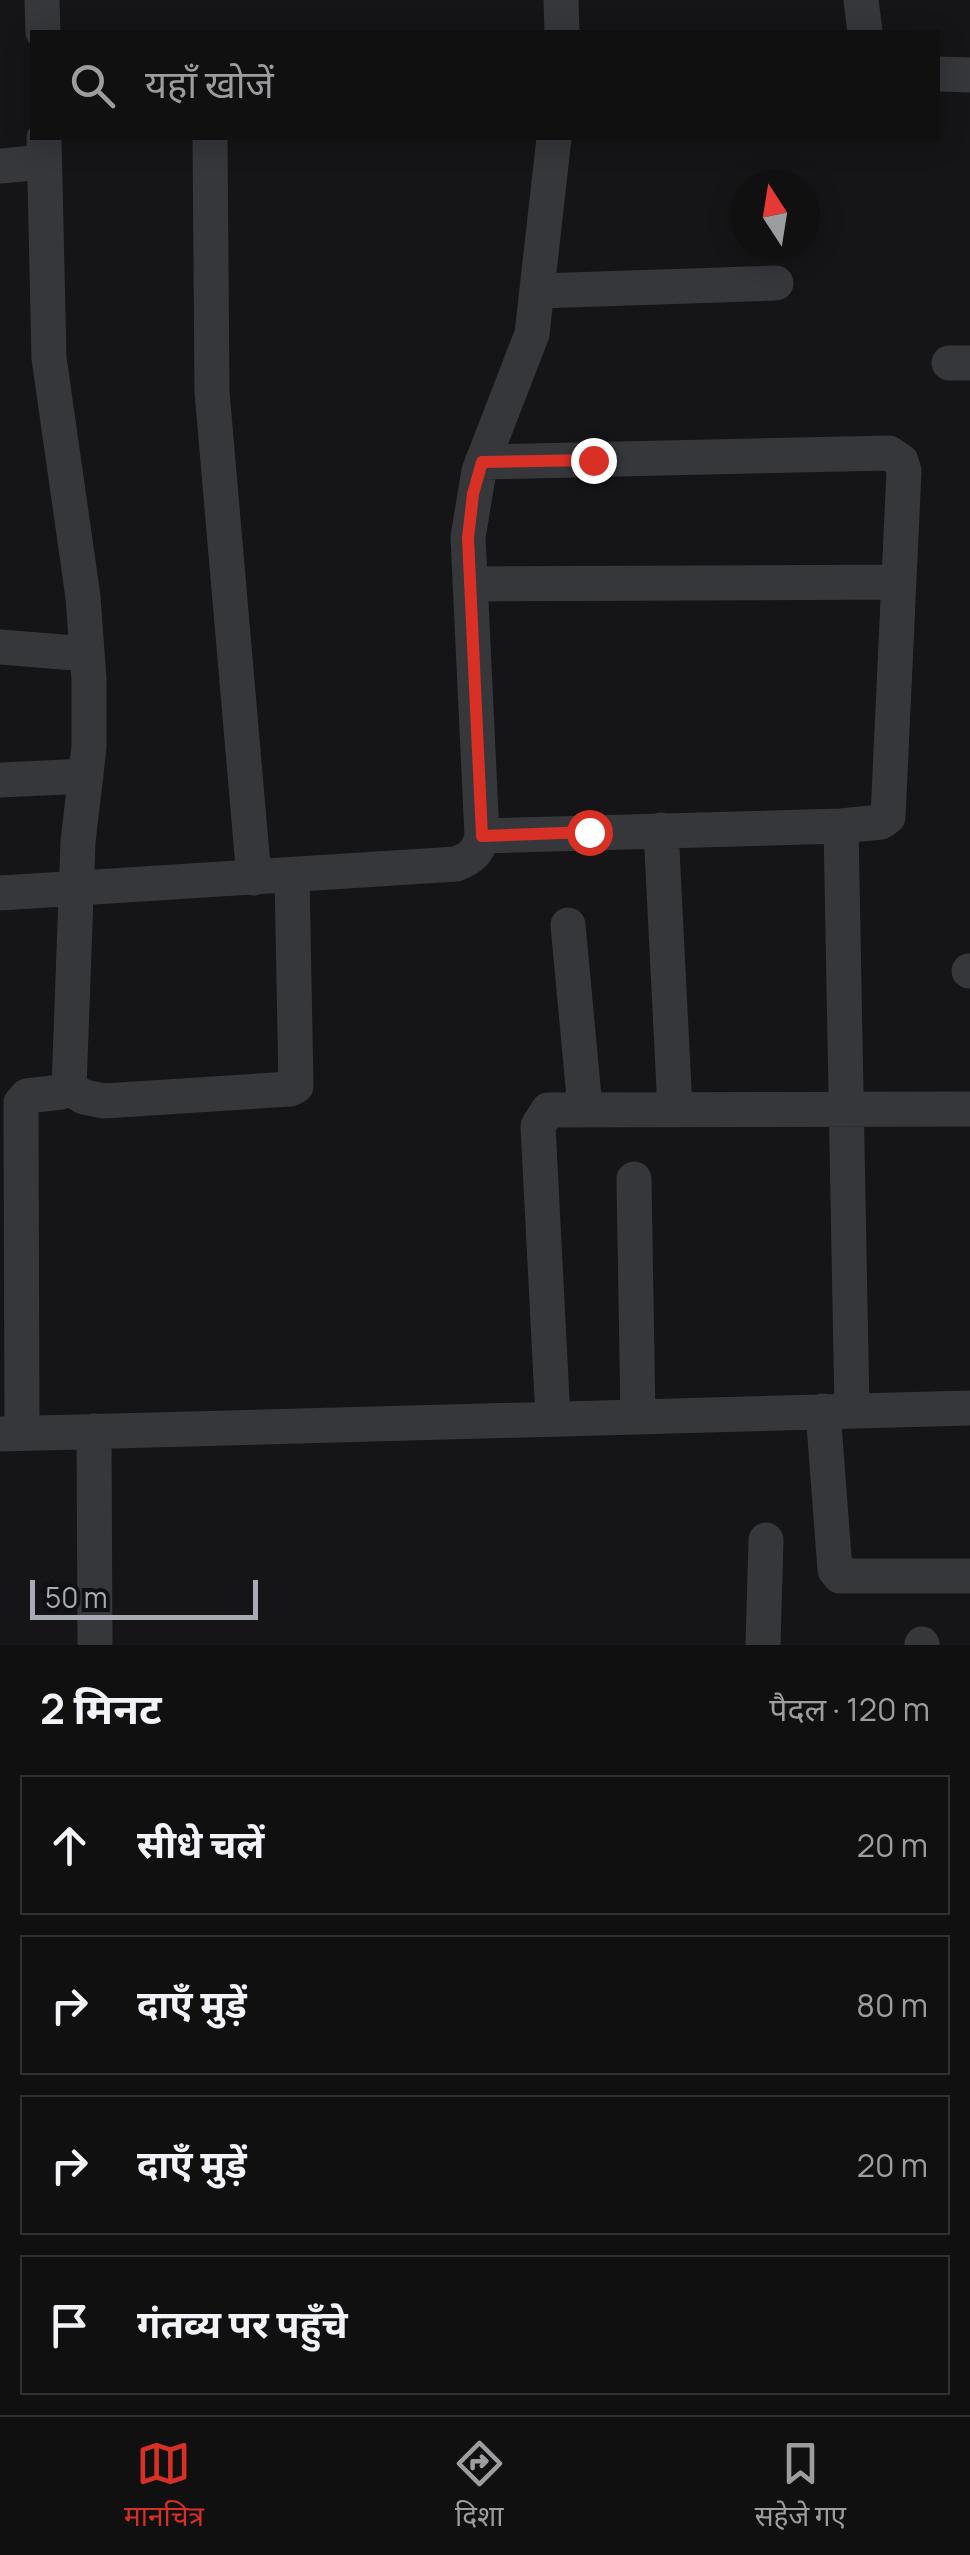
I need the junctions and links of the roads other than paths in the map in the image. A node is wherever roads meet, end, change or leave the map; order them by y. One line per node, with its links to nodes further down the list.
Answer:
1 (42, 0): 4 (street)
2 (561, 0): 5 (street)
3 (861, 0): 6 (street)
4 (42, 30)
5 (562, 30)
6 (865, 30)
7 (940, 74): 8 (street)
8 (970, 75)
9 (210, 140): 26 (street)
10 (554, 140): 14 (street)
11 (44, 150): 12 (street); 19 (street)
12 (0, 166)
13 (776, 283): 14 (street)
14 (539, 291): 15 (street)
15 (482, 462): 16 (street); 17 (street)
16 (900, 582): 17 (street); 22 (street)
17 (470, 584): 24 (street)
18 (0, 648): 19 (street)
19 (87, 654): 20 (street)
20 (86, 776): 21 (street); 27 (street)
21 (0, 780)
22 (841, 826): 23 (street); 34 (street)
23 (661, 830): 24 (street); 32 (street)
24 (482, 836): 25 (street)
25 (292, 876): 26 (street); 30 (street)
26 (254, 878): 27 (street)
27 (77, 887): 28 (street); 30 (street)
28 (0, 893)
29 (568, 925): 31 (street)
30 (70, 1088): 36 (street)
31 (585, 1108): 32 (street); 40 (street)
32 (675, 1109): 34 (street)
33 (970, 1109): 34 (street)
34 (846, 1111): 38 (street)
35 (634, 1179): 39 (street)
36 (11, 1292): 42 (street)
37 (970, 1408): 38 (street)
38 (838, 1411): 39 (street); 44 (street)
39 (638, 1417): 40 (street)
40 (553, 1419): 41 (street)
41 (94, 1431): 42 (street); 45 (street)
42 (11, 1434)
43 (766, 1540): 46 (street)
44 (970, 1576)
45 (95, 1645)
46 (763, 1645)

